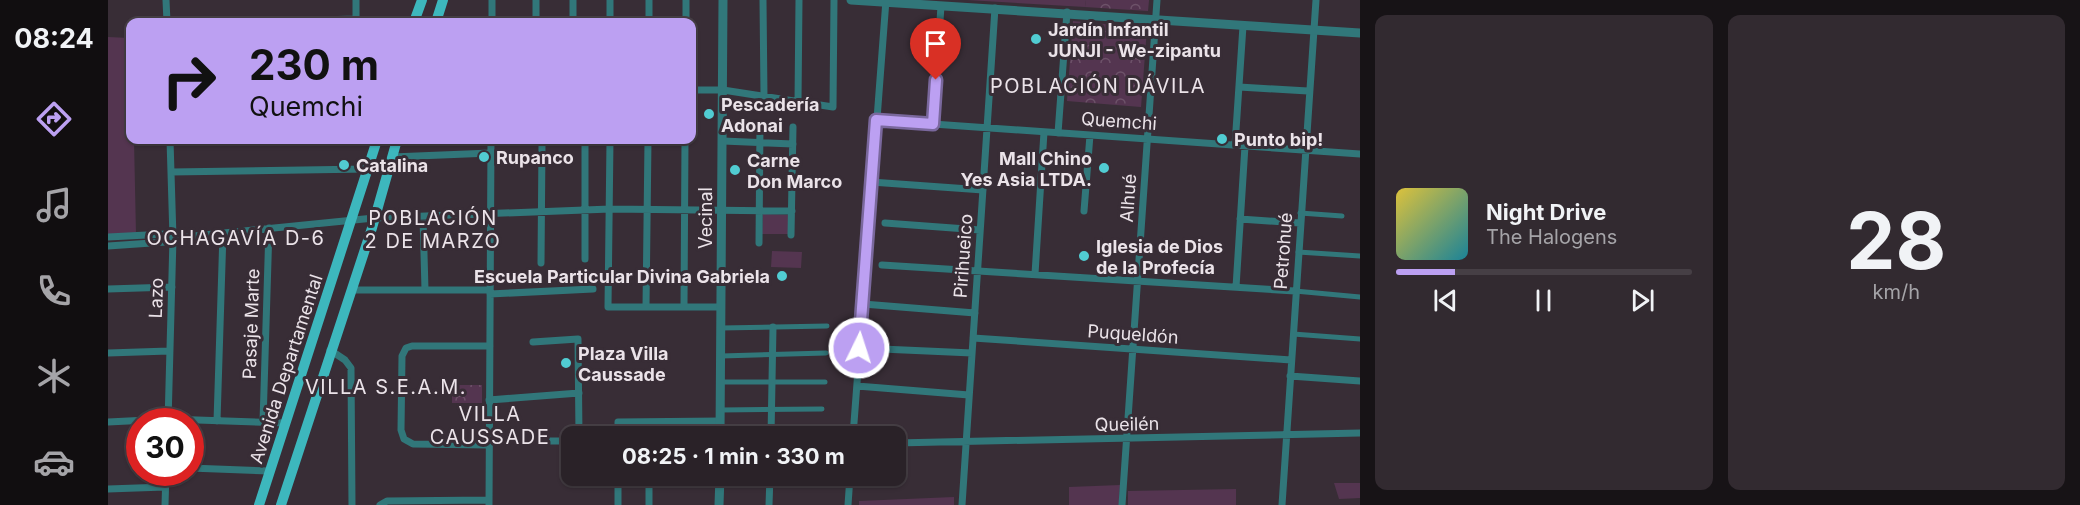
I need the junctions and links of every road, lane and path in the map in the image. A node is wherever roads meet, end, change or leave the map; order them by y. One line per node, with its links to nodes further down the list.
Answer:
1 (166, 0): 22 (street)
2 (356, 0): 23 (street)
3 (422, 0): 24 (main road)
4 (443, 0): 25 (main road)
5 (492, 0): 26 (street)
6 (536, 0): 27 (street)
7 (573, 0): 28 (street)
8 (610, 0): 29 (street)
9 (649, 0): 30 (street)
10 (686, 0): 31 (street)
11 (723, 0): 39 (street, Vecinal)
12 (763, 0): 40 (street)
13 (799, 0): 41 (street)
14 (834, 0): 41 (street)
15 (851, 0): 18 (street)
16 (1157, 0): 32 (street, Alhué)
17 (1316, 0): 34 (street, Petrohué)
18 (886, 1): 19 (street); 42 (street)
19 (941, 6): 20 (street); 44 (street)
20 (995, 8): 21 (street); 46 (street, Pirihueico)
21 (1067, 12): 32 (street); 48 (street)
22 (167, 18)
23 (356, 18)
24 (415, 18)
25 (437, 18)
26 (492, 18)
27 (536, 18)
28 (573, 18)
29 (610, 18)
30 (649, 18)
31 (686, 18)
32 (1155, 18): 33 (street); 50 (street, Alhué)
33 (1243, 26): 34 (street); 36 (street)
34 (1313, 30): 35 (street); 37 (street, Petrohué)
35 (1360, 33)
36 (1239, 85): 37 (street); 63 (street)
37 (1309, 89): 65 (street, Petrohué)
38 (696, 90): 39 (street)
39 (723, 90): 40 (street); 51 (street, Vecinal)
40 (764, 96): 41 (street)
41 (798, 102)
42 (876, 120): 44 (street, Quemchi); 71 (street)
43 (760, 124): 52 (street)
44 (933, 124): 46 (street, Quemchi)
45 (793, 127): 62 (street)
46 (987, 128): 47 (street, Quemchi); 72 (street, Pirihueico)
47 (1044, 132): 48 (street, Quemchi); 105 (street)
48 (1058, 132): 49 (street, Quemchi)
49 (1090, 135): 50 (street, Quemchi); 80 (street)
50 (1147, 139): 63 (street, Quemchi); 106 (street, Alhué)
51 (723, 141): 52 (street); 77 (street, Vecinal)
52 (760, 143): 62 (street); 78 (street)
53 (171, 144): 70 (street, Lazo)
54 (376, 144): 69 (main road, Avenida Departamental)
55 (396, 144): 68 (main road, Avenida Departamental)
56 (491, 144): 66 (street)
57 (542, 144): 81 (street)
58 (585, 144): 76 (street)
59 (610, 144): 74 (street)
60 (648, 144): 75 (street)
61 (685, 144): 73 (street)
62 (792, 144): 79 (street)
63 (1235, 145): 64 (street, Quemchi)
64 (1245, 146): 65 (street, Quemchi); 88 (street)
65 (1304, 150): 67 (street, Quemchi); 82 (street, Petrohué)
66 (491, 153): 68 (street); 83 (street)
67 (1360, 154)
68 (392, 157): 86 (main road, Avenida Departamental)
69 (367, 169): 70 (street); 87 (main road, Avenida Departamental)
70 (171, 172): 96 (street, Lazo)
71 (872, 182): 72 (street); 116 (street)
72 (983, 190): 92 (street, Pirihueico)
73 (684, 208): 75 (street); 77 (street); 118 (street)
74 (610, 209): 75 (street); 76 (street); 117 (street)
75 (647, 209): 117 (street)
76 (586, 210): 81 (street); 101 (street)
77 (721, 210): 78 (street); 119 (street, Vecinal)
78 (759, 211): 79 (street); 97 (street)
79 (792, 211): 94 (street)
80 (1084, 211)
81 (542, 212): 83 (street); 102 (street)
82 (1300, 213): 84 (street); 90 (street, Petrohué)
83 (490, 215): 85 (street); 114 (street)
84 (1342, 216)
85 (423, 217): 86 (street); 111 (street)
86 (374, 218): 87 (street); 110 (main road, Avenida Departamental)
87 (351, 219): 91 (street); 159 (main road, Avenida Departamental)
88 (1240, 219): 90 (street); 108 (street)
89 (885, 223): 92 (street)
90 (1300, 223): 99 (street, Petrohué)
91 (269, 228): 93 (street); 157 (street, Pasaje Marte)
92 (980, 230): 104 (street, Pirihueico)
93 (223, 233): 96 (street); 154 (street)
94 (791, 235)
95 (108, 237): 96 (street)
96 (173, 237): 98 (street); 107 (street, Lazo)
97 (759, 243)
98 (108, 246)
99 (1298, 252): 100 (street); 113 (street, Petrohué)
100 (1360, 256)
101 (585, 259)
102 (541, 263)
103 (882, 265): 104 (street)
104 (978, 270): 105 (street); 120 (street, Pirihueico)
105 (1035, 274): 106 (street)
106 (1136, 281): 108 (street); 130 (street, Alhué)
107 (172, 287): 109 (street); 132 (street, Lazo)
108 (1236, 287): 113 (street)
109 (108, 289)
110 (352, 290): 111 (street); 131 (main road, Avenida Departamental)
111 (425, 290): 114 (street)
112 (593, 290): 114 (street)
113 (1295, 291): 115 (street); 124 (street, Petrohué)
114 (490, 292): 128 (street)
115 (1360, 297)
116 (862, 304): 120 (street); 129 (street)
117 (646, 307): 118 (street)
118 (684, 307): 119 (street)
119 (722, 307): 123 (street, Vecinal)
120 (975, 313): 125 (street, Pirihueico)
121 (827, 326): 122 (street)
122 (773, 327): 123 (street); 136 (street)
123 (721, 328): 137 (street, Vecinal)
124 (1293, 334): 126 (street); 138 (street, Petrohué)
125 (973, 338): 130 (street, Puqueldón); 135 (street, Pirihueico)
126 (1360, 339)
127 (533, 342): 145 (street)
128 (489, 346): 147 (street); 173 (street)
129 (859, 348): 135 (street); 144 (street)
130 (1132, 349): 138 (street, Puqueldón); 168 (street, Alhué)
131 (330, 350): 186 (main road, Avenida Departamental); 187 (street)
132 (169, 351): 133 (street); 148 (street, Lazo)
133 (108, 353)
134 (826, 353): 136 (street)
135 (972, 353): 146 (street, Pirihueico)
136 (772, 355): 137 (street); 142 (street)
137 (721, 356): 141 (street, Vecinal)
138 (1291, 360): 139 (street, Petrohué)
139 (1290, 376): 140 (street); 167 (street, Petrohué)
140 (1360, 381)
141 (721, 382): 142 (street); 151 (street, Vecinal)
142 (772, 382): 143 (street); 150 (street)
143 (825, 382)
144 (857, 387): 146 (street); 165 (street)
145 (579, 393): 147 (street); 160 (street)
146 (969, 395): 171 (street, Pirihueico)
147 (489, 400): 173 (street)
148 (168, 408)
149 (822, 409): 150 (street)
150 (771, 410): 151 (street); 164 (street)
151 (720, 411): 155 (street, Vecinal)
152 (126, 421): 156 (street)
153 (204, 421): 154 (street)
154 (217, 421): 157 (street)
155 (720, 421): 158 (street); 163 (street, Vecinal)
156 (108, 422)
157 (263, 422): 159 (street)
158 (649, 422): 161 (street); 162 (street)
159 (285, 423): 175 (main road, Avenida Departamental)
160 (579, 426)
161 (618, 426)
162 (649, 426)
163 (720, 426)
164 (771, 426)
165 (854, 426)
166 (1360, 433): 167 (street, Queilén)
167 (1286, 435): 168 (street, Queilén); 196 (street, Petrohué)
168 (1126, 439): 171 (street, Queilén); 195 (street, Alhué)
169 (546, 441): 170 (street)
170 (561, 441)
171 (966, 442): 172 (street, Queilén); 194 (street, Pirihueico)
172 (906, 443)
173 (489, 446): 183 (street)
174 (204, 469): 175 (street)
175 (270, 471): 185 (main road, Avenida Departamental)
176 (618, 486): 189 (street)
177 (650, 486): 190 (street)
178 (720, 486): 191 (street)
179 (770, 486): 192 (street)
180 (849, 486): 193 (street)
181 (165, 487): 182 (street); 184 (street)
182 (108, 489)
183 (489, 502): 188 (street)
184 (165, 505)
185 (259, 505)
186 (281, 505)
187 (352, 505)
188 (380, 505)
189 (618, 505)
190 (650, 505)
191 (719, 505)
192 (769, 505)
193 (848, 505)
194 (962, 505)
195 (1122, 505)
196 (1282, 505)

